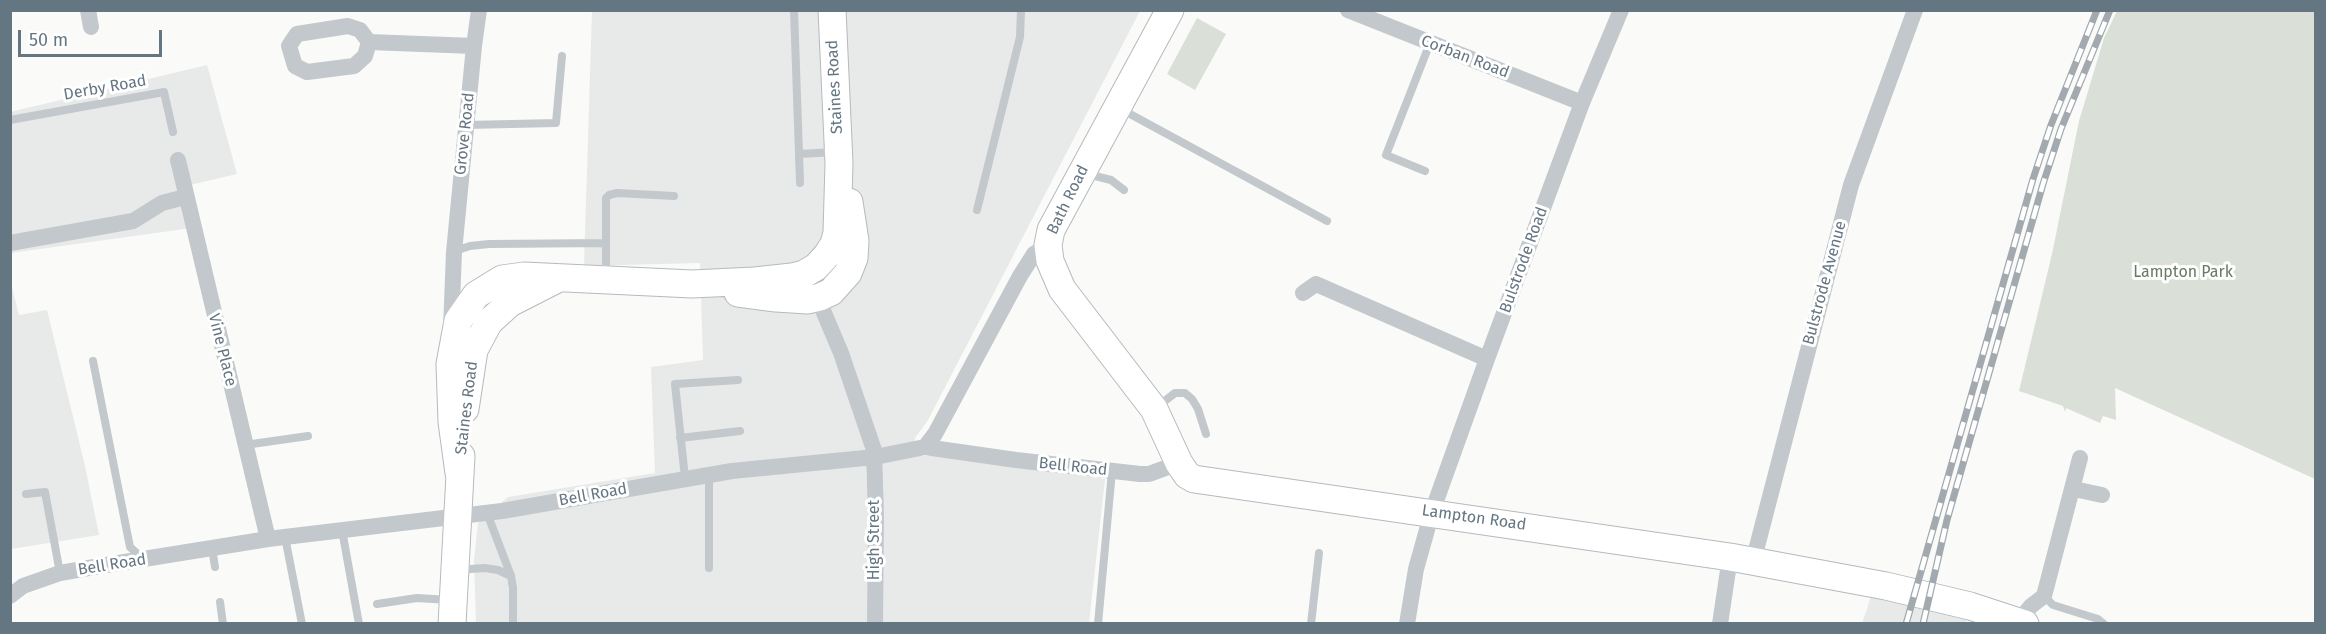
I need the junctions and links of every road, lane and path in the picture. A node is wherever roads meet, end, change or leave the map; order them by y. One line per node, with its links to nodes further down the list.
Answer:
1 (479, 10): 11 (street, Grove Road)
2 (794, 10): 18 (lane)
3 (832, 10): 19 (main road, Staines Road)
4 (1021, 10): 27 (lane)
5 (1170, 10): 14 (main road, Bath Road)
6 (1348, 10): 10 (street, Corban Road)
7 (1621, 10): 13 (street, Bulstrode Road)
8 (1915, 10): 68 (street, Bulstrode Avenue)
9 (369, 42): 11 (street)
10 (1430, 43): 13 (street, Corban Road); 22 (lane)
11 (474, 46): 16 (street, Grove Road)
12 (562, 56): 16 (lane)
13 (1582, 103): 38 (street, Bulstrode Road)
14 (1117, 107): 21 (main road, Bath Road); 28 (lane)
15 (10, 120): 17 (lane, Derby Road)
16 (466, 125): 32 (street, Grove Road)
17 (173, 132)
18 (799, 154): 19 (lane); 23 (lane)
19 (839, 157): 34 (main road, Staines Road)
20 (178, 160): 26 (street, Vine Place)
21 (1084, 167): 24 (lane); 31 (main road, Bath Road)
22 (1425, 171)
23 (800, 183)
24 (1124, 190)
25 (674, 195): 30 (lane)
26 (185, 196): 29 (street); 47 (street, Vine Place)
27 (977, 210)
28 (1328, 221)
29 (10, 243)
30 (606, 243): 32 (lane); 34 (lane)
31 (1047, 246): 42 (main road, Lampton Road); 48 (street, Bath Road)
32 (453, 255): 36 (street); 40 (street, Grove Road)
33 (560, 278): 34 (main road, Staines Road); 36 (main road, Staines Road); 53 (main road, Staines Road)
34 (605, 279)
35 (1303, 292): 38 (street)
36 (476, 295): 40 (main road, Staines Road)
37 (822, 308): 49 (street, High Street)
38 (1486, 359): 59 (street, Bulstrode Road)
39 (93, 361): 64 (lane)
40 (450, 364): 53 (main road, Staines Road)
41 (738, 380): 46 (lane)
42 (1154, 409): 44 (lane); 51 (main road, Lampton Road)
43 (740, 431): 46 (lane)
44 (1206, 434)
45 (308, 436): 47 (lane)
46 (680, 438): 55 (lane)
47 (245, 445): 63 (street, Vine Place)
48 (925, 447): 49 (street, Bell Road); 52 (street, Bell Road)
49 (875, 457): 54 (street, Bell Road); 84 (street, High Street)
50 (2080, 458): 56 (street)
51 (1179, 463): 52 (street, Bell Road); 59 (main road, Lampton Road)
52 (1112, 471): 85 (lane)
53 (459, 474): 61 (main road, Staines Road)
54 (709, 474): 55 (street, Bell Road); 71 (lane)
55 (685, 478): 60 (street, Bell Road)
56 (2074, 489): 58 (street); 75 (street)
57 (26, 494): 72 (lane)
58 (2102, 495)
59 (1432, 512): 68 (main road, Lampton Road); 87 (street, Bulstrode Road)
60 (487, 513): 61 (street, Bell Road); 73 (lane)
61 (457, 516): 62 (street, Bell Road); 76 (main road)
62 (342, 530): 63 (street, Bell Road); 82 (lane)
63 (276, 538): 65 (street, Bell Road); 81 (lane)
64 (130, 547): 67 (lane); 69 (lane)
65 (212, 548): 67 (street, Bell Road); 70 (lane)
66 (1319, 553): 86 (lane)
67 (143, 559): 69 (street, Bell Road)
68 (1742, 559): 79 (main road, Lampton Road); 88 (street, Bulstrode Avenue)
69 (120, 563): 72 (street, Bell Road)
70 (215, 567)
71 (709, 568)
72 (60, 573): 74 (street, Bell Road)
73 (511, 576): 76 (lane); 83 (lane)
74 (10, 596)
75 (2044, 596): 79 (street); 89 (lane)
76 (453, 600): 78 (lane)
77 (220, 602): 80 (lane)
78 (377, 604)
79 (2022, 622)
80 (223, 624)
81 (302, 624)
82 (359, 624)
83 (513, 624)
84 (875, 624)
85 (1098, 624)
86 (1311, 624)
87 (1407, 624)
88 (1720, 624)
89 (2104, 624)

